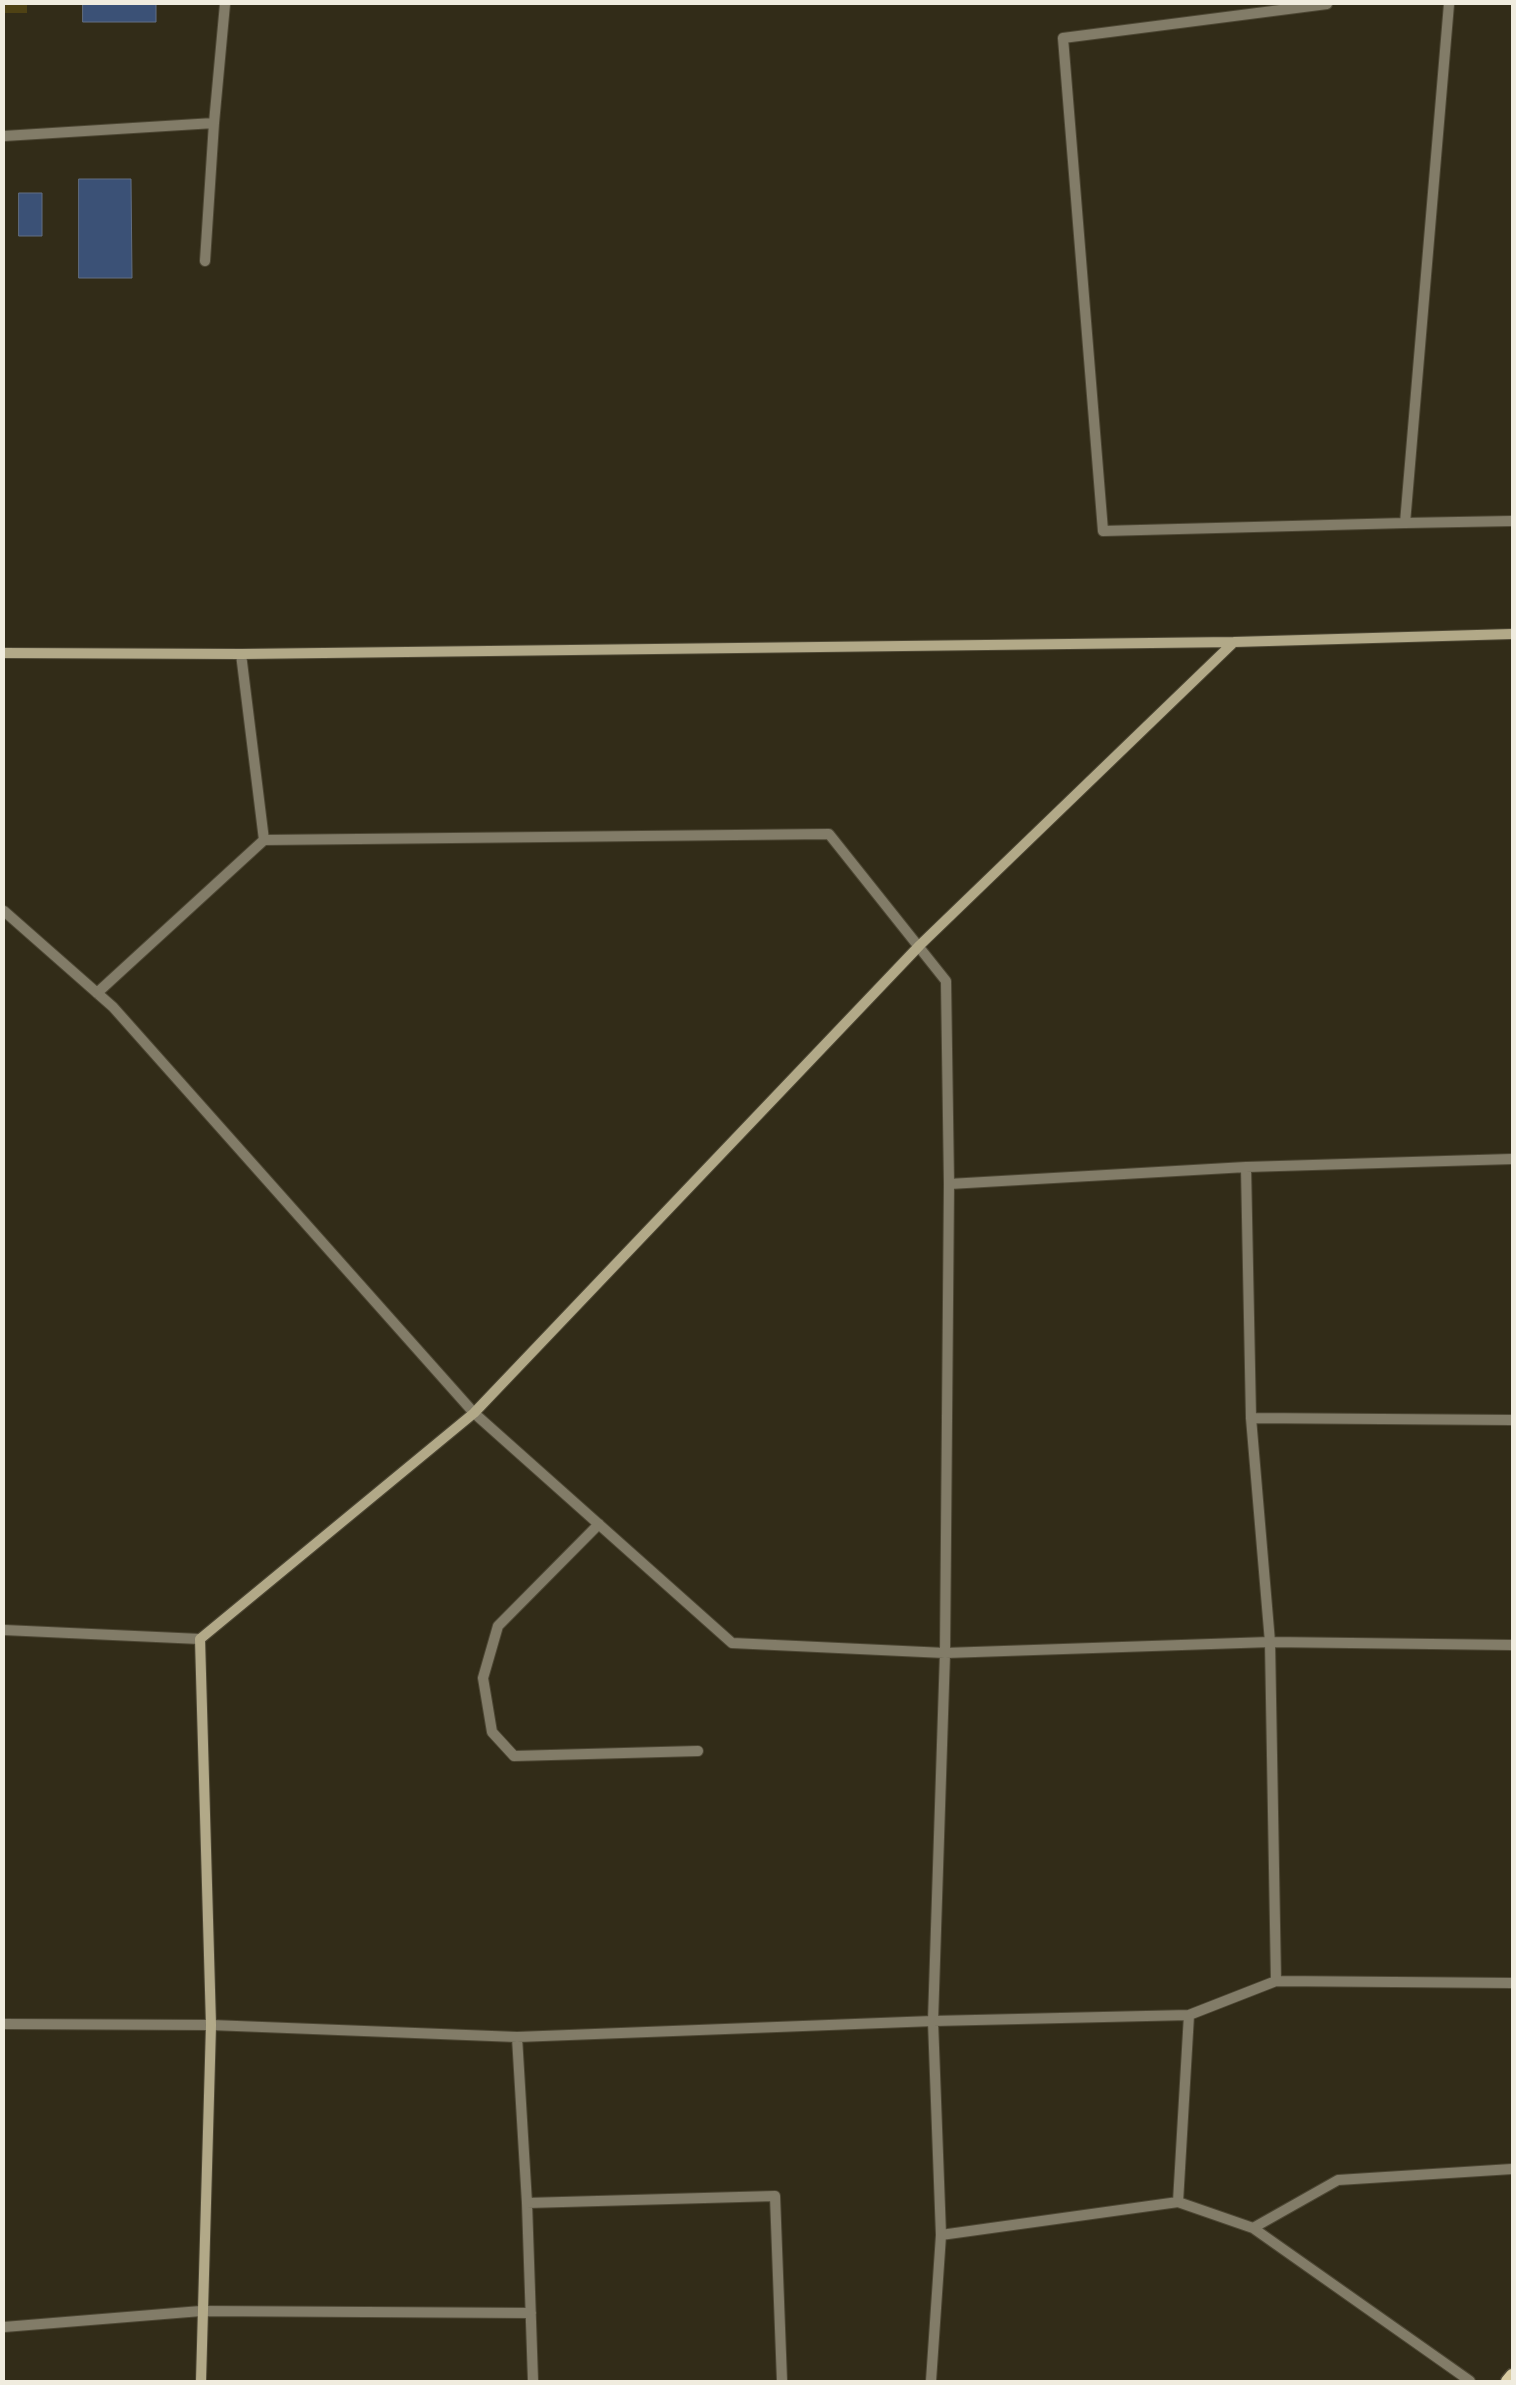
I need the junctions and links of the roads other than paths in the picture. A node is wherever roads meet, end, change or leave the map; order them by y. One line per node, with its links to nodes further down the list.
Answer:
1 (224, 4): 4 (street)
2 (1327, 4): 8 (street)
3 (1449, 4): 8 (street)
4 (214, 123): 5 (street); 6 (street)
5 (4, 136)
6 (205, 261)
7 (1512, 521): 8 (street)
8 (1405, 523)
9 (1512, 634): 10 (street)
10 (1234, 642): 12 (street); 15 (street)
11 (4, 653): 12 (street)
12 (241, 654): 13 (street)
13 (264, 840): 15 (street); 16 (street)
14 (4, 911): 16 (street)
15 (920, 945): 19 (street); 20 (street)
16 (97, 993): 20 (street)
17 (1512, 1159): 18 (street)
18 (1246, 1167): 19 (street); 21 (street)
19 (949, 1184): 28 (street)
20 (474, 1413): 23 (street); 25 (street)
21 (1251, 1418): 22 (street); 26 (street)
22 (1512, 1420)
23 (599, 1524): 28 (street); 29 (street)
24 (4, 1630): 25 (street)
25 (200, 1639): 35 (street)
26 (1270, 1642): 27 (street); 28 (street); 30 (street)
27 (1512, 1645)
28 (945, 1652): 33 (street)
29 (698, 1751)
30 (1276, 1981): 31 (street); 32 (street)
31 (1512, 1983)
32 (1189, 2015): 33 (street); 38 (street)
33 (932, 2021): 36 (street); 41 (street)
34 (4, 2024): 35 (street)
35 (211, 2026): 36 (street); 42 (street)
36 (517, 2036): 39 (street)
37 (1512, 2169): 40 (street)
38 (1178, 2202): 40 (street); 41 (street)
39 (527, 2203): 43 (street); 48 (street)
40 (1253, 2228): 50 (street)
41 (941, 2235): 49 (street)
42 (201, 2311): 43 (street); 44 (street); 46 (street)
43 (530, 2313): 47 (street)
44 (4, 2327)
45 (1512, 2376): 51 (main road)
46 (201, 2381)
47 (533, 2381)
48 (782, 2381)
49 (931, 2381)
50 (1470, 2381)
51 (1507, 2381)

